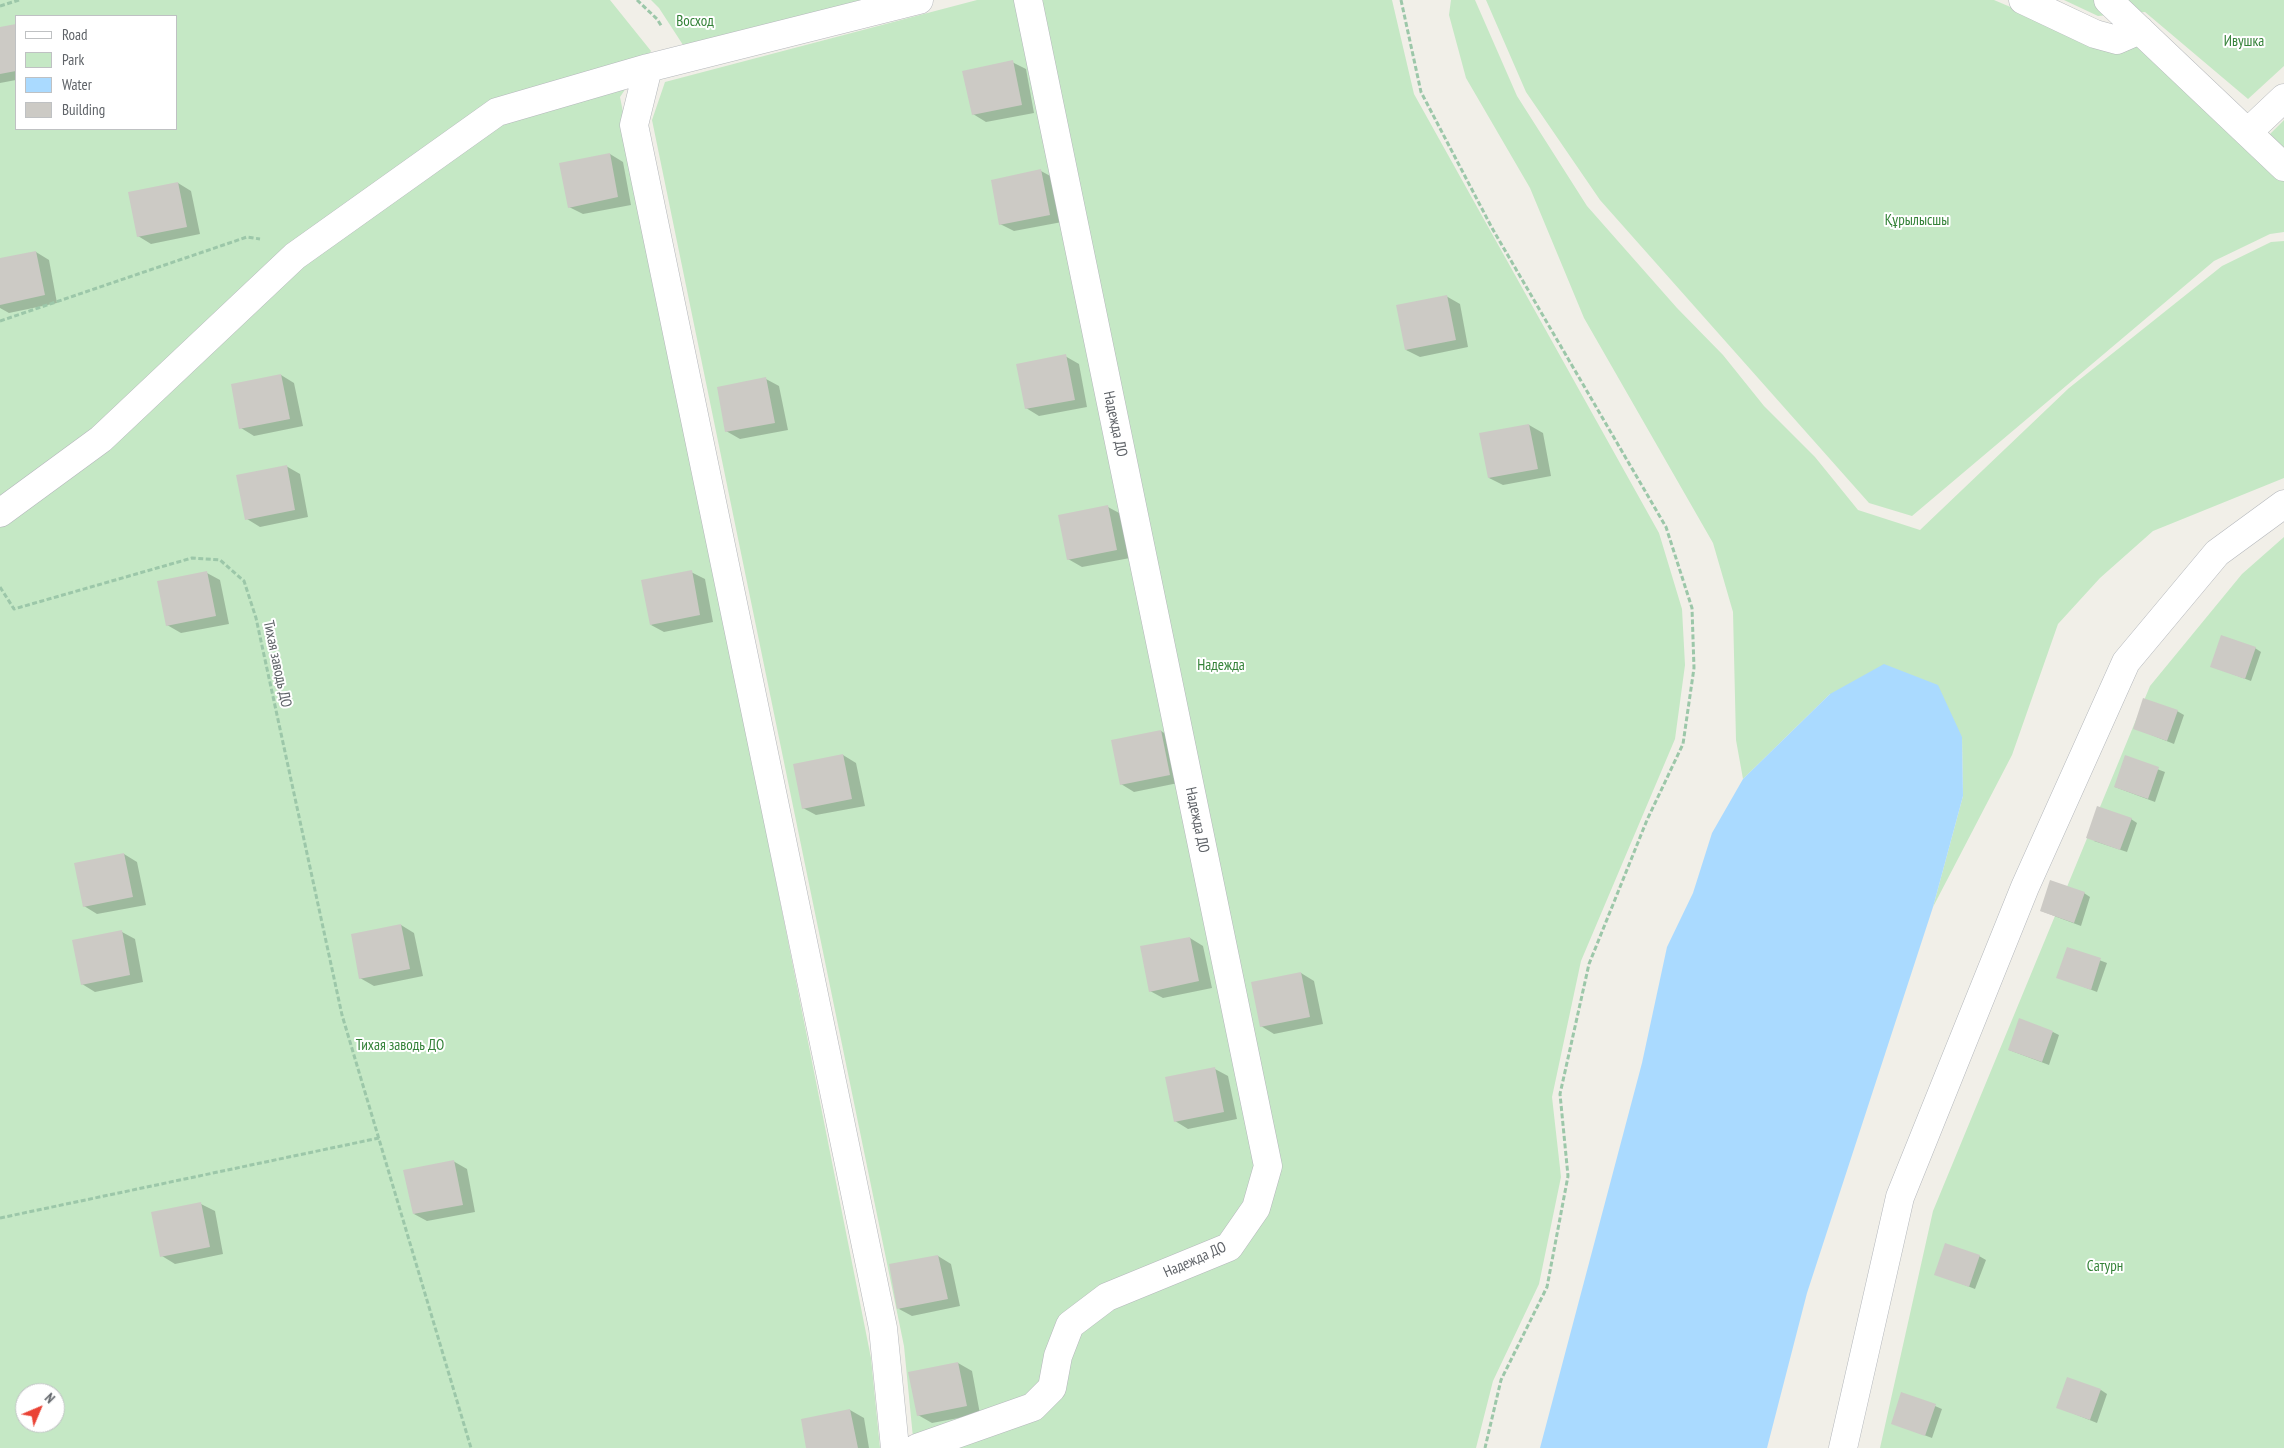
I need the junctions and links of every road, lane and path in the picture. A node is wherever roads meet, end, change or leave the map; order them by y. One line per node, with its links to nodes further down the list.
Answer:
1 (19, 0): 7 (path)
2 (919, 0): 9 (street)
3 (1028, 0): 22 (street, Надежда ДО)
4 (1401, 0): 23 (path)
5 (2023, 0): 8 (street)
6 (2108, 0): 8 (street)
7 (0, 6)
8 (2140, 30): 11 (street)
9 (648, 68): 13 (street); 21 (street)
10 (2284, 98): 11 (street)
11 (2248, 132): 12 (street)
12 (2284, 167)
13 (295, 256): 14 (path); 16 (street)
14 (0, 321)
15 (2284, 504): 24 (street)
16 (0, 513)
17 (0, 587): 18 (path, Тихая заводь ДО)
18 (379, 1138): 19 (path); 20 (path, Тихая заводь ДО)
19 (0, 1218)
20 (471, 1448)
21 (894, 1448)
22 (917, 1448)
23 (1485, 1448)
24 (1843, 1448)

